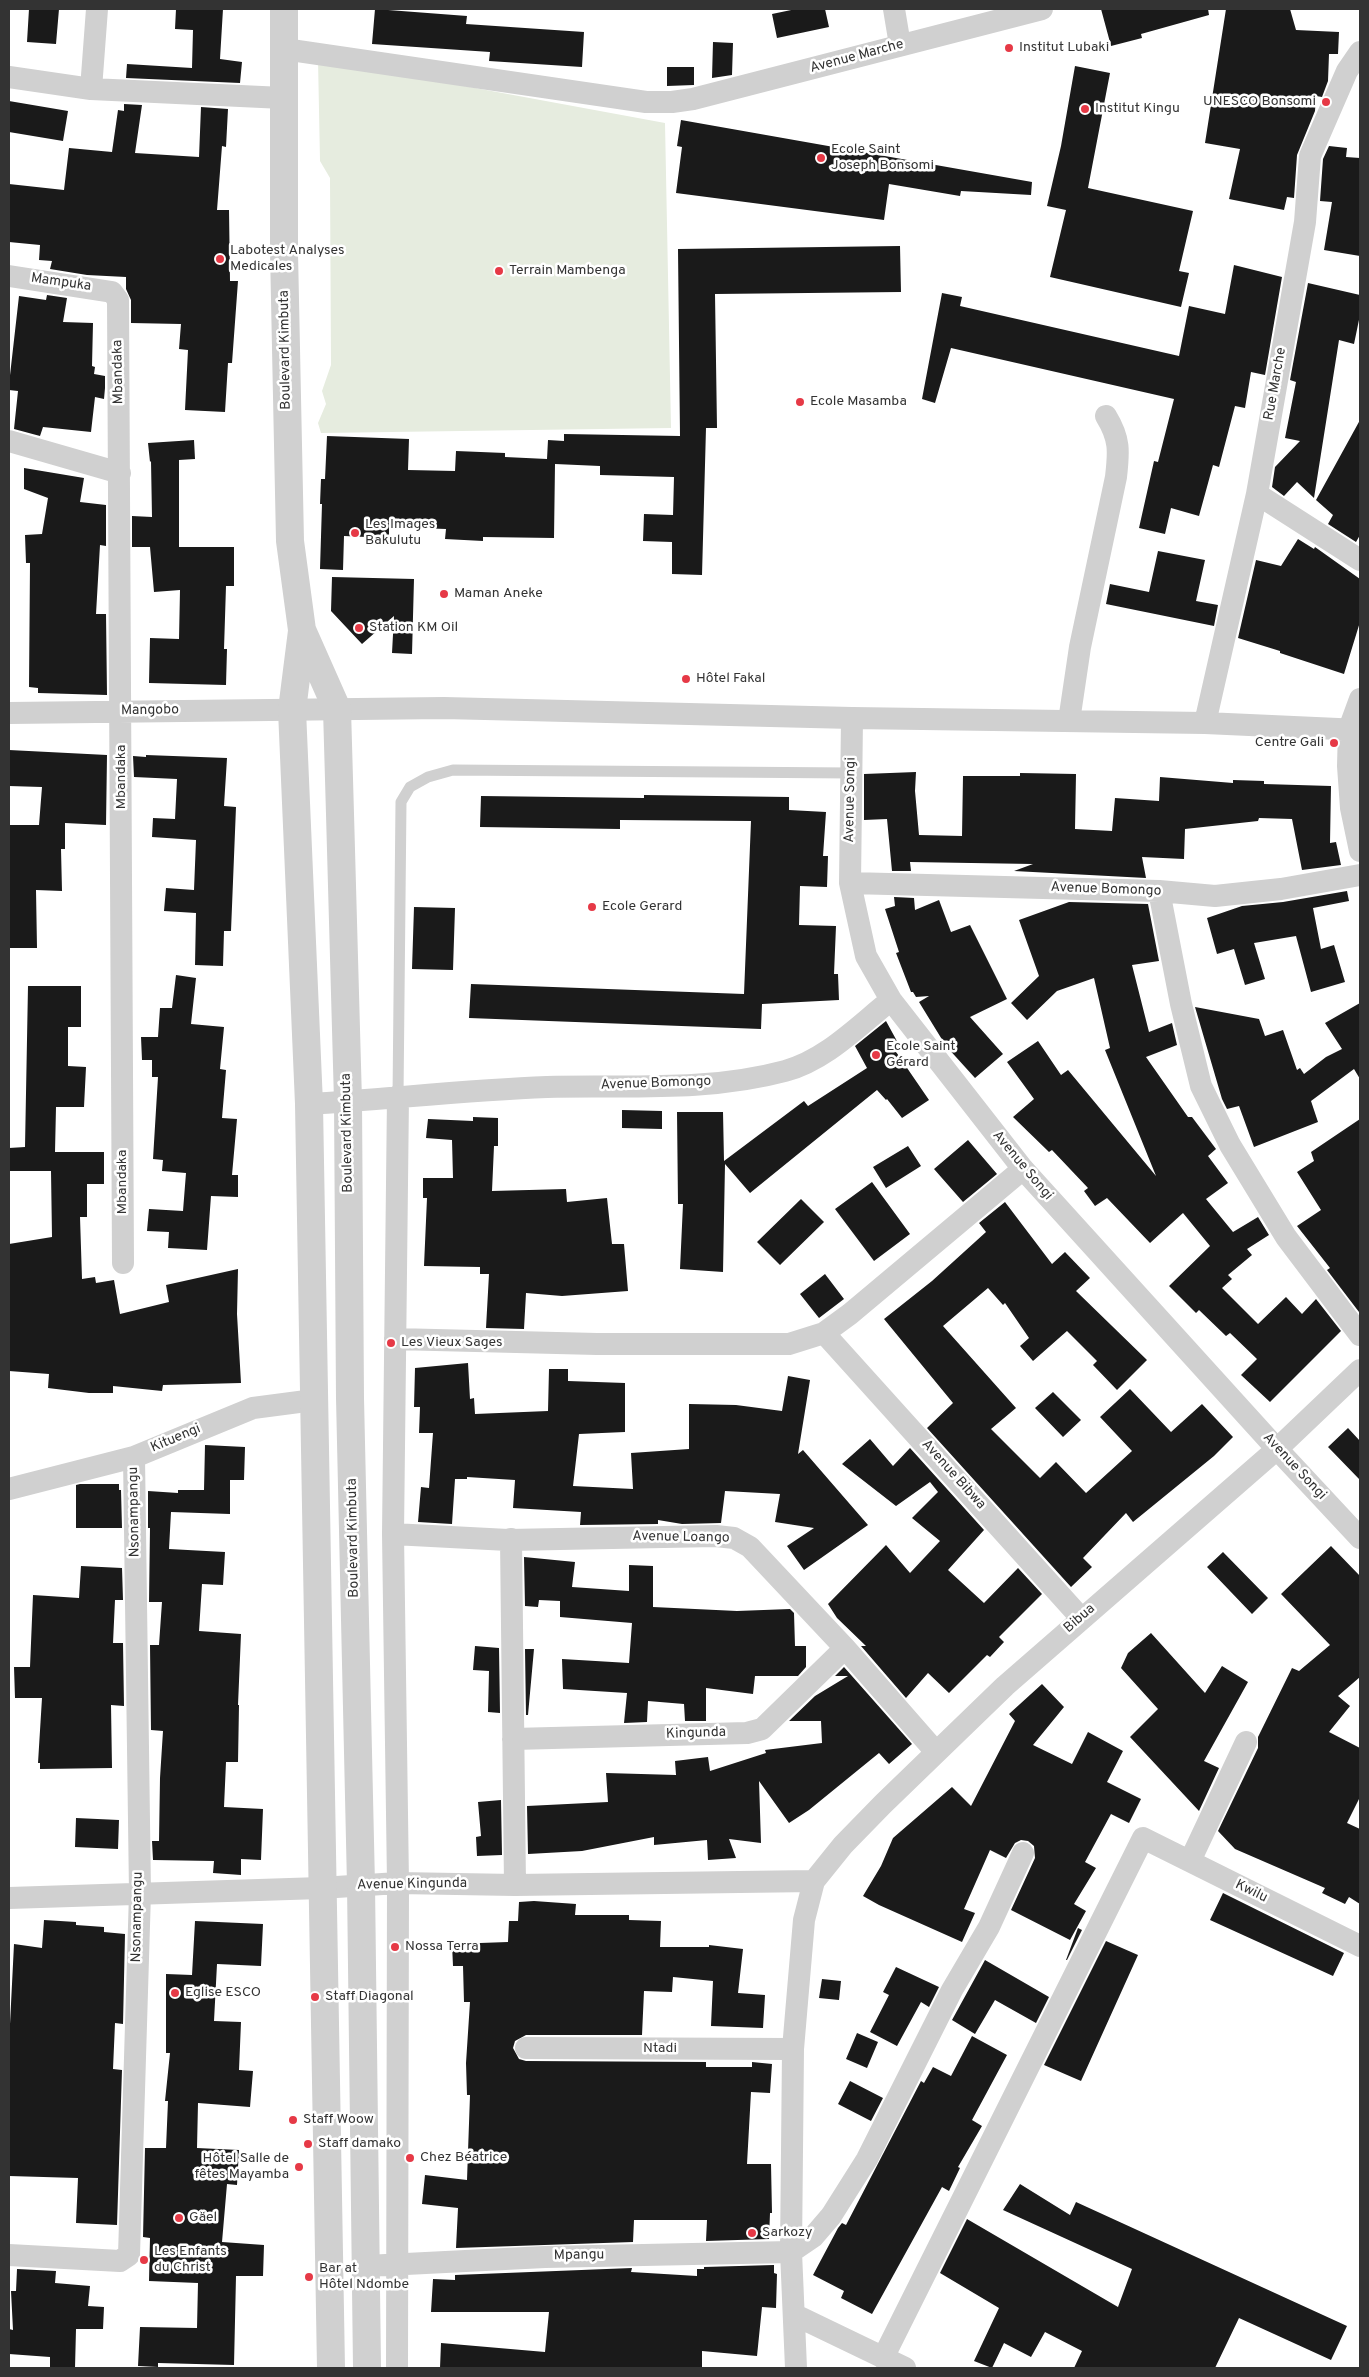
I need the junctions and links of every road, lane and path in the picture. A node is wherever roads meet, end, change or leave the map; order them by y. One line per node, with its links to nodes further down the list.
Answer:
1 (97, 9): 10 (street)
2 (284, 9): 6 (street, Boulevard Kimbuta)
3 (894, 9): 5 (street)
4 (1042, 9): 5 (street, Avenue Marche)
5 (900, 45): 6 (street, Avenue Marche)
6 (284, 49): 11 (street, Boulevard Kimbuta)
7 (1360, 52): 8 (street, Rue Marche)
8 (1354, 72): 17 (street, Rue Marche)
9 (9, 77): 10 (street)
10 (92, 89): 11 (street)
11 (283, 98): 19 (street, Boulevard Kimbuta)
12 (9, 276): 13 (street, Mampuka)
13 (112, 292): 16 (street, Mbandaka)
14 (1106, 416): 26 (street)
15 (9, 441): 16 (street)
16 (120, 473): 23 (street, Mbandaka)
17 (1257, 494): 18 (street); 27 (street, Rue Marche)
18 (1360, 560)
19 (302, 630): 21 (street); 22 (street)
20 (1360, 699): 28 (street)
21 (336, 709): 22 (street, Mangobo); 25 (street, Mangobo); 36 (street, Boulevard Kimbuta)
22 (292, 710): 23 (street, Mangobo); 37 (street)
23 (122, 712): 24 (street, Mangobo); 39 (street, Mbandaka)
24 (9, 713)
25 (852, 718): 26 (street, Mangobo); 29 (street, Avenue Songi)
26 (1070, 721): 27 (street, Mangobo)
27 (1205, 723): 28 (street, Mangobo)
28 (1355, 730): 30 (street)
29 (851, 773): 32 (street, Avenue Songi); 35 (lane)
30 (1360, 852)
31 (1360, 875): 33 (street, Avenue Bomongo)
32 (850, 883): 33 (street, Avenue Bomongo); 34 (street, Avenue Songi)
33 (1159, 891): 41 (street)
34 (891, 1000): 35 (street, Avenue Bomongo); 38 (street, Avenue Songi)
35 (398, 1096): 36 (street, Avenue Bomongo); 42 (street)
36 (348, 1101): 37 (street, Avenue Bomongo); 60 (street, Boulevard Kimbuta)
37 (309, 1104): 44 (street)
38 (1022, 1170): 40 (street); 45 (street, Avenue Songi)
39 (123, 1264)
40 (824, 1333): 42 (street); 51 (street, Avenue Bibwa)
41 (1360, 1335)
42 (395, 1339): 48 (street)
43 (1360, 1370): 45 (street, Bibua)
44 (314, 1400): 46 (street, Kituengi); 62 (street)
45 (1277, 1450): 49 (street, Avenue Songi); 51 (street, Bibua)
46 (134, 1457): 47 (street, Kituengi); 63 (street, Nsonampangu)
47 (9, 1489)
48 (393, 1534): 50 (street, Avenue Loango); 59 (street)
49 (1360, 1538)
50 (511, 1539): 52 (street, Avenue Loango); 53 (street)
51 (1081, 1618): 55 (street, Bibua)
52 (845, 1648): 53 (street, Kingunda); 55 (street, Avenue Loango)
53 (513, 1739): 61 (street)
54 (1246, 1742): 57 (street)
55 (936, 1752): 58 (street, Bibua)
56 (1023, 1853): 68 (street)
57 (1190, 1861): 65 (street, Kwilu); 73 (street, Kwilu)
58 (814, 1881): 61 (street, Avenue Kingunda); 67 (street)
59 (398, 1883): 60 (street, Avenue Kingunda); 61 (street, Avenue Kingunda); 70 (street)
60 (361, 1885): 62 (street, Avenue Kingunda); 71 (street, Boulevard Kimbuta)
61 (515, 1885)
62 (321, 1888): 63 (street, Avenue Kingunda); 74 (street)
63 (140, 1892): 64 (street, Avenue Kingunda); 69 (street, Nsonampangu)
64 (9, 1898)
65 (1360, 1946)
66 (526, 2048): 67 (street, Ntadi)
67 (793, 2050): 68 (street)
68 (791, 2252): 70 (street, Mpangu); 72 (street)
69 (9, 2255)
70 (397, 2264): 71 (street, Mpangu); 76 (street)
71 (366, 2266): 75 (street, Boulevard Kimbuta)
72 (795, 2315): 73 (street); 77 (street)
73 (883, 2358): 78 (street)
74 (331, 2368)
75 (367, 2368)
76 (397, 2368)
77 (796, 2368)
78 (905, 2368)

